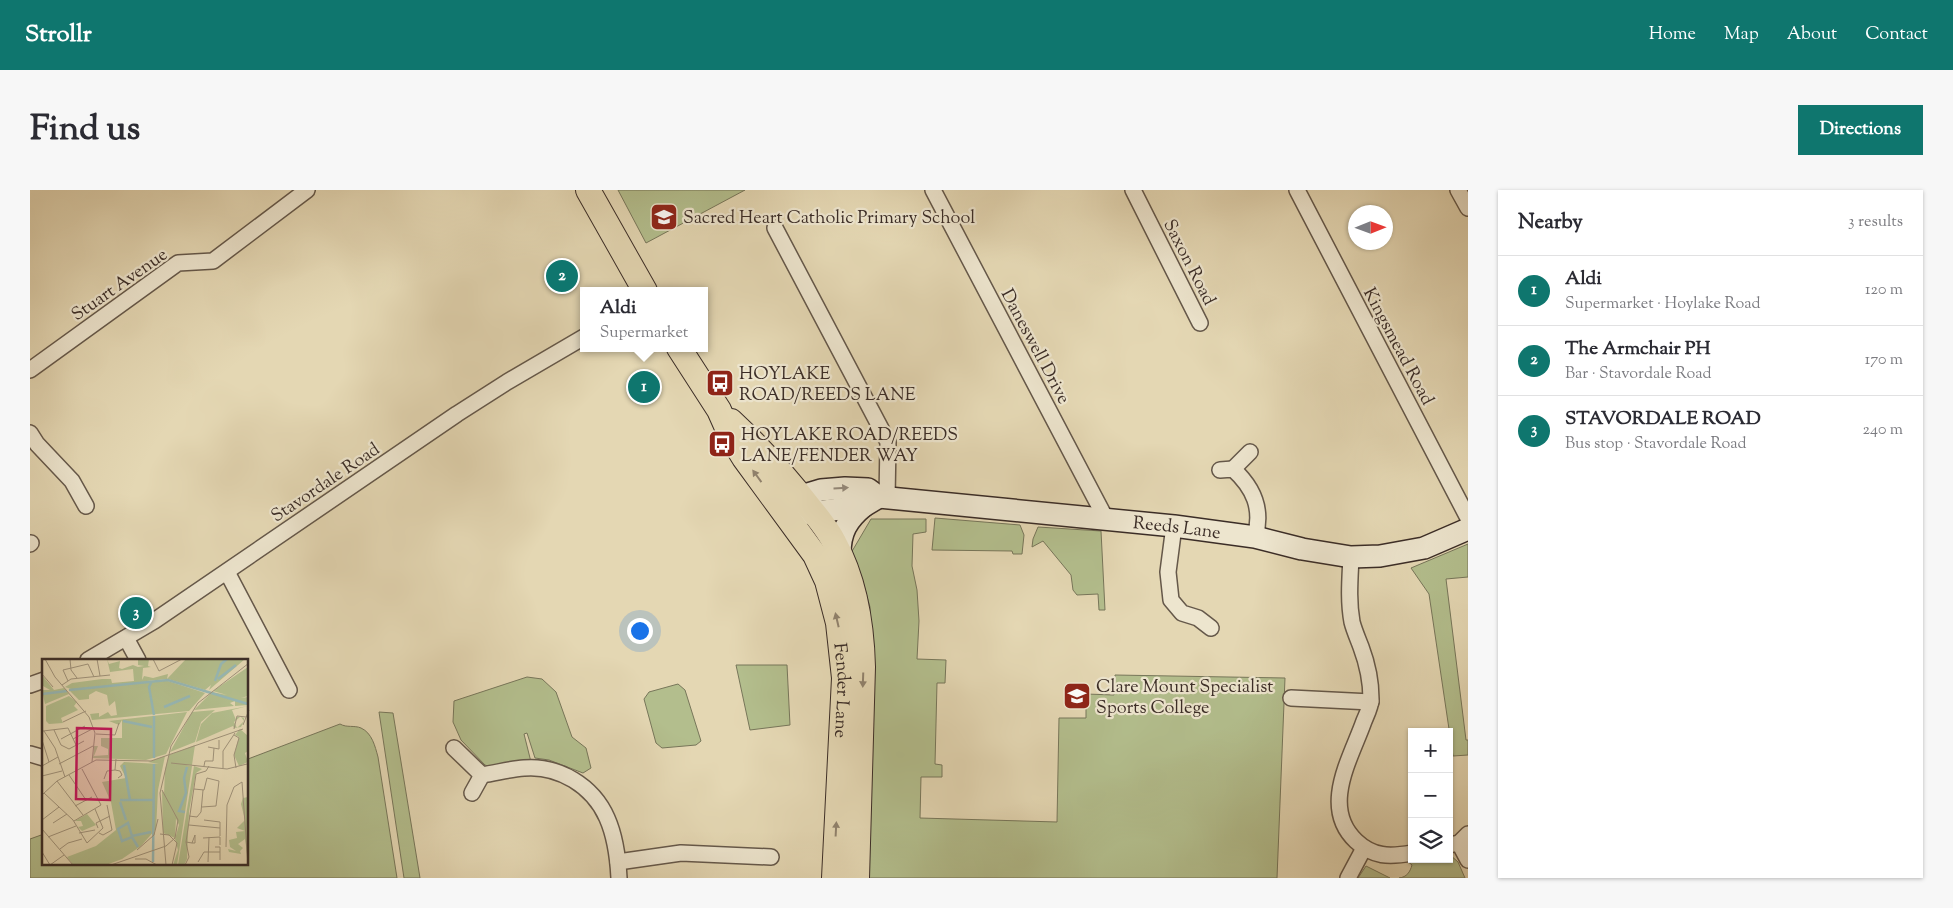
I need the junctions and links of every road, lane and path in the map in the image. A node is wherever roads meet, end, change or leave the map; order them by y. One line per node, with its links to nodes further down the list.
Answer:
1 (306, 190): 13 (street, Stuart Avenue)
2 (588, 190): 9 (main road)
3 (933, 190): 22 (street, Daneswell Drive)
4 (1133, 190): 10 (street, Saxon Road)
5 (1297, 190): 21 (street, Kingsmead Road)
6 (1458, 190): 7 (street)
7 (1468, 208)
8 (775, 228): 17 (street)
9 (644, 287)
10 (1200, 323)
11 (580, 339): 28 (street, Stavordale Road)
12 (682, 352): 14 (main road)
13 (30, 370)
14 (719, 410): 18 (main road, Fender Lane); 20 (main road, Fender Lane, one-way to 14)
15 (30, 433): 19 (street)
16 (1250, 452): 25 (street)
17 (876, 501): 18 (street, Reeds Lane); 22 (street, Reeds Lane); 26 (street)
18 (807, 504): 20 (street); 26 (main road, Fender Lane)
19 (86, 506)
20 (785, 516): 48 (main road, Fender Lane, one-way to 20)
21 (1468, 518)
22 (1106, 519): 23 (street, Reeds Lane)
23 (1174, 526): 25 (street, Reeds Lane); 29 (street)
24 (1468, 529): 27 (street, Reeds Lane)
25 (1255, 537): 27 (street, Reeds Lane)
26 (837, 548): 49 (main road, Fender Lane, one-way to 49)
27 (1351, 558): 37 (street)
28 (227, 572): 30 (street, Stavordale Road); 35 (street)
29 (1211, 628)
30 (126, 638): 31 (street, Stavordale Road); 32 (street)
31 (90, 659)
32 (137, 659)
33 (42, 681): 34 (street)
34 (30, 685)
35 (289, 690)
36 (1291, 698): 37 (street)
37 (1371, 702): 42 (street)
38 (454, 748): 39 (street)
39 (482, 775): 40 (street); 46 (street)
40 (472, 793)
41 (1459, 841): 45 (street)
42 (1364, 848): 43 (street); 50 (street)
43 (1408, 853)
44 (771, 857): 46 (street)
45 (1468, 860)
46 (618, 862): 47 (street)
47 (619, 878)
48 (834, 878)
49 (857, 878)
50 (1348, 878)

